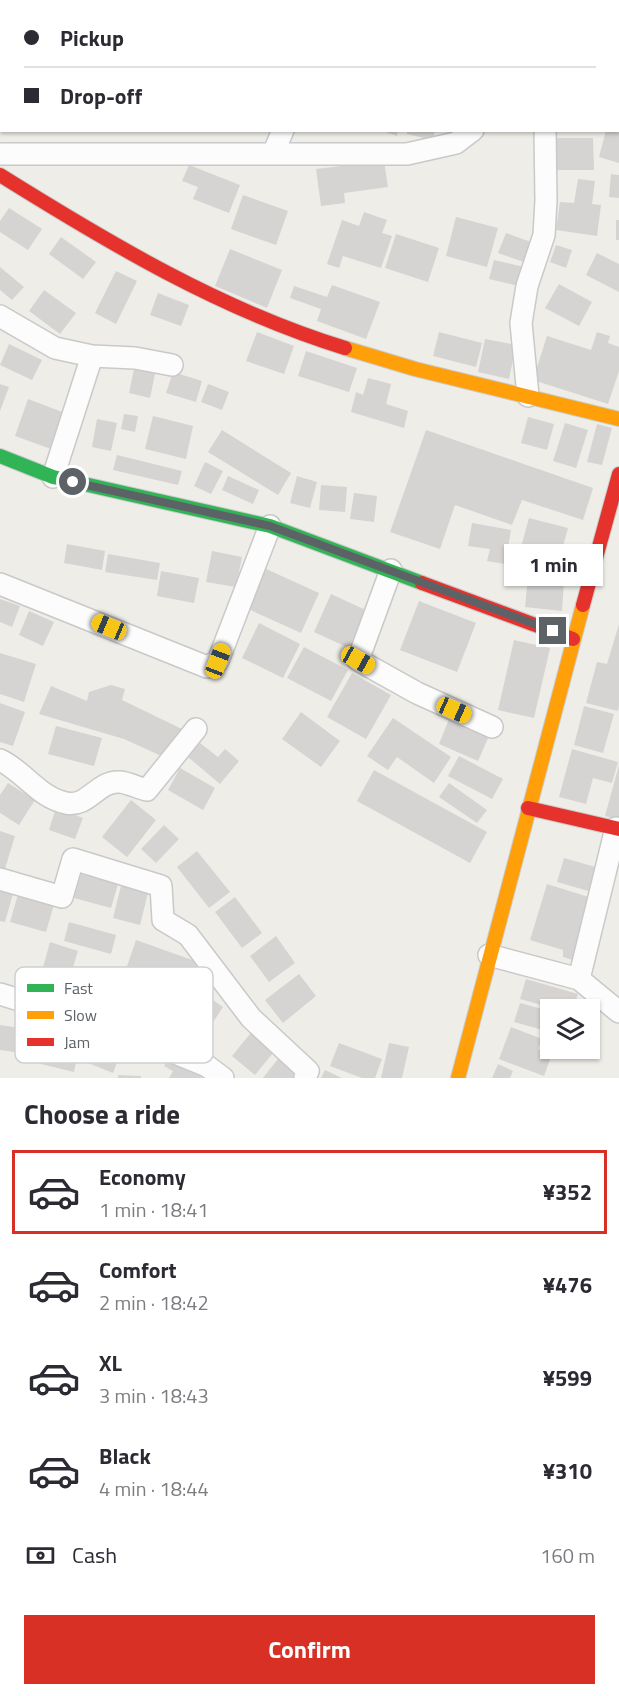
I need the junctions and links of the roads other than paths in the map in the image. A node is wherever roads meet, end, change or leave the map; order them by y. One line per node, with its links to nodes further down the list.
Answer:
1 (282, 132): 5 (street)
2 (470, 132): 5 (street)
3 (545, 132): 10 (street)
4 (0, 154): 5 (street)
5 (273, 154)
6 (0, 175): 10 (street)
7 (0, 316): 8 (street)
8 (92, 356): 9 (street); 14 (street)
9 (172, 365)
10 (528, 396): 11 (street)
11 (619, 419)
12 (0, 456): 14 (street)
13 (619, 474): 18 (street)
14 (54, 477): 15 (street)
15 (270, 526): 16 (street); 17 (street)
16 (391, 570): 18 (street); 19 (street)
17 (0, 584)
18 (573, 639): 22 (street)
19 (492, 727)
20 (196, 729): 21 (street)
21 (0, 760)
22 (528, 808): 23 (street); 25 (street)
23 (618, 829): 28 (street)
24 (0, 879): 26 (street)
25 (489, 955): 28 (street); 35 (street)
26 (212, 967)
27 (213, 968): 34 (street)
28 (579, 979): 31 (street)
29 (0, 994): 30 (street)
30 (15, 999)
31 (619, 1012)
32 (200, 1063): 33 (street)
33 (223, 1078)
34 (305, 1078)
35 (458, 1078)

